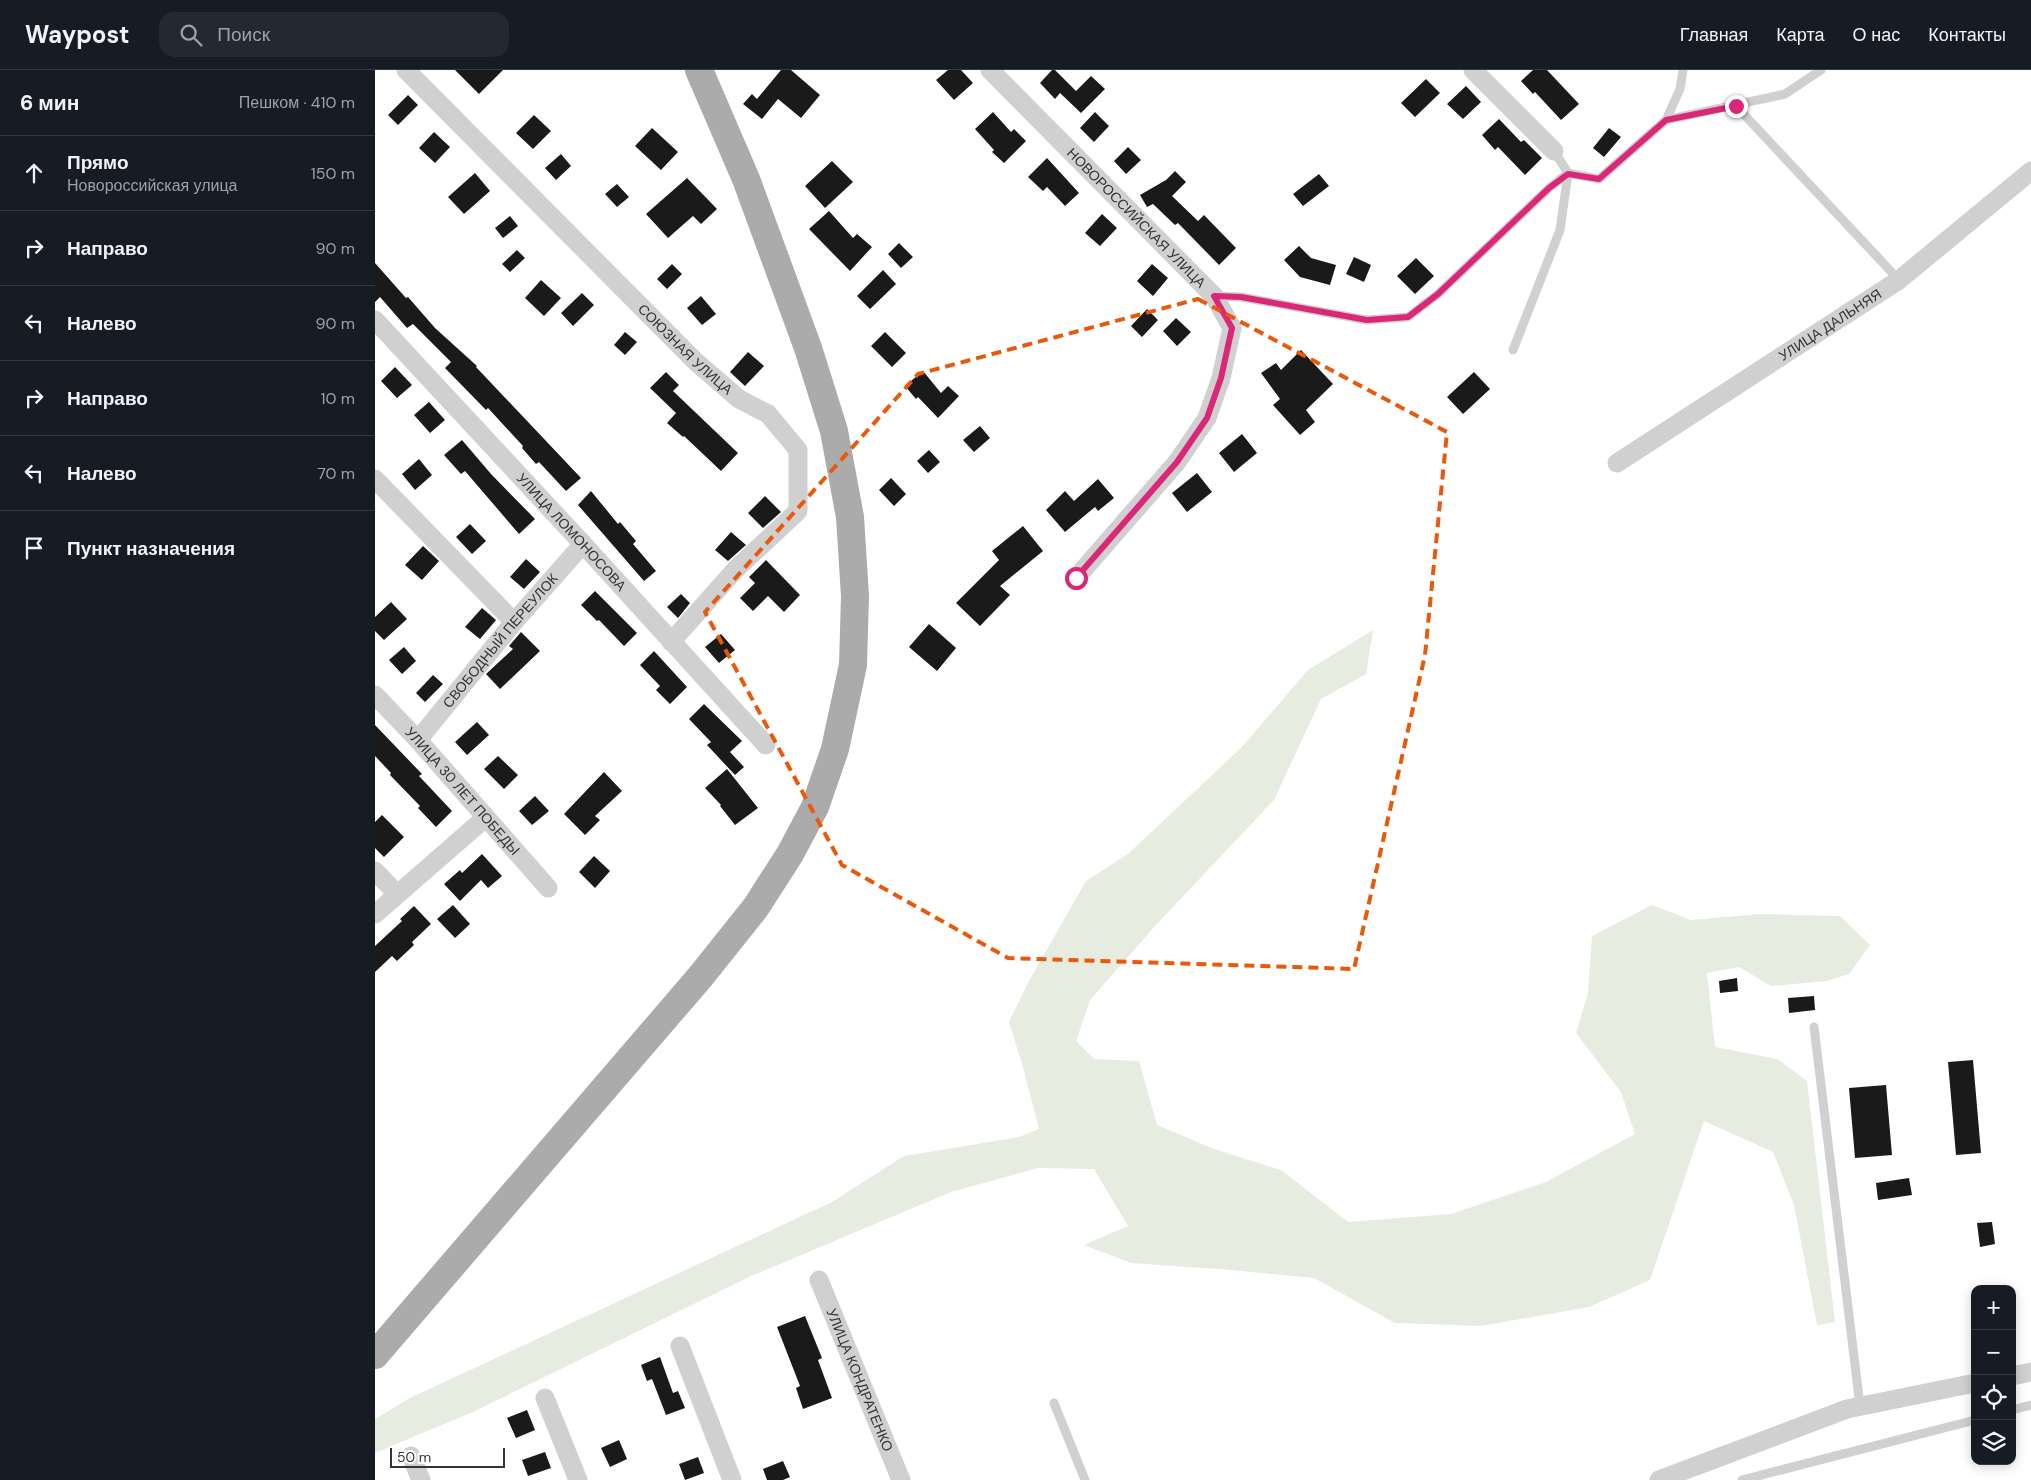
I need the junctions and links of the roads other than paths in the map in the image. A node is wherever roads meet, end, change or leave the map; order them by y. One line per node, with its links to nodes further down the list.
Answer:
1 (406, 70): 21 (street, СОЮЗНАЯ УЛИЦА)
2 (699, 70): 33 (main road)
3 (990, 70): 13 (street, НОВОРОССИЙСКАЯ УЛИЦА)
4 (1473, 70): 9 (street)
5 (1683, 70): 8 (lane)
6 (1821, 70): 7 (lane)
7 (1736, 106): 8 (lane); 12 (lane)
8 (1666, 120): 11 (lane)
9 (1554, 151): 11 (lane)
10 (2031, 171): 12 (street, УЛИЦА ДАЛЬНЯЯ)
11 (1568, 174): 13 (lane); 15 (lane)
12 (1899, 280): 16 (street, УЛИЦА ДАЛЬНЯЯ)
13 (1214, 296): 19 (street, НОВОРОССИЙСКАЯ УЛИЦА)
14 (375, 320): 18 (street, УЛИЦА ЛОМОНОСОВА)
15 (1513, 350)
16 (1617, 464)
17 (375, 479): 20 (street)
18 (583, 544): 20 (street, СВОБОДНЫЙ ПЕРЕУЛОК); 21 (street, УЛИЦА ЛОМОНОСОВА)
19 (1076, 578)
20 (514, 622): 23 (street, СВОБОДНЫЙ ПЕРЕУЛОК)
21 (671, 642): 24 (street, УЛИЦА ЛОМОНОСОВА)
22 (375, 695): 23 (street, УЛИЦА 30 ЛЕТ ПОБЕДЫ)
23 (419, 740): 25 (street, УЛИЦА 30 ЛЕТ ПОБЕДЫ)
24 (766, 745)
25 (485, 818): 27 (street, УЛИЦА 30 ЛЕТ ПОБЕДЫ); 28 (street)
26 (375, 871): 28 (street)
27 (548, 888)
28 (397, 894): 29 (street)
29 (375, 914)
30 (1814, 1027): 40 (lane)
31 (819, 1280): 47 (street, УЛИЦА КОНДРАТЕНКО)
32 (679, 1346): 46 (street)
33 (375, 1355)
34 (2031, 1372): 35 (street)
35 (2016, 1375)
36 (1971, 1385): 40 (street)
37 (545, 1398): 45 (street)
38 (1054, 1404): 48 (lane)
39 (2031, 1405): 41 (lane)
40 (1860, 1406): 49 (street)
41 (2016, 1409)
42 (1971, 1421): 50 (lane)
43 (411, 1456): 44 (street)
44 (421, 1480)
45 (578, 1480)
46 (732, 1480)
47 (901, 1480)
48 (1085, 1480)
49 (1659, 1480)
50 (1742, 1480)

